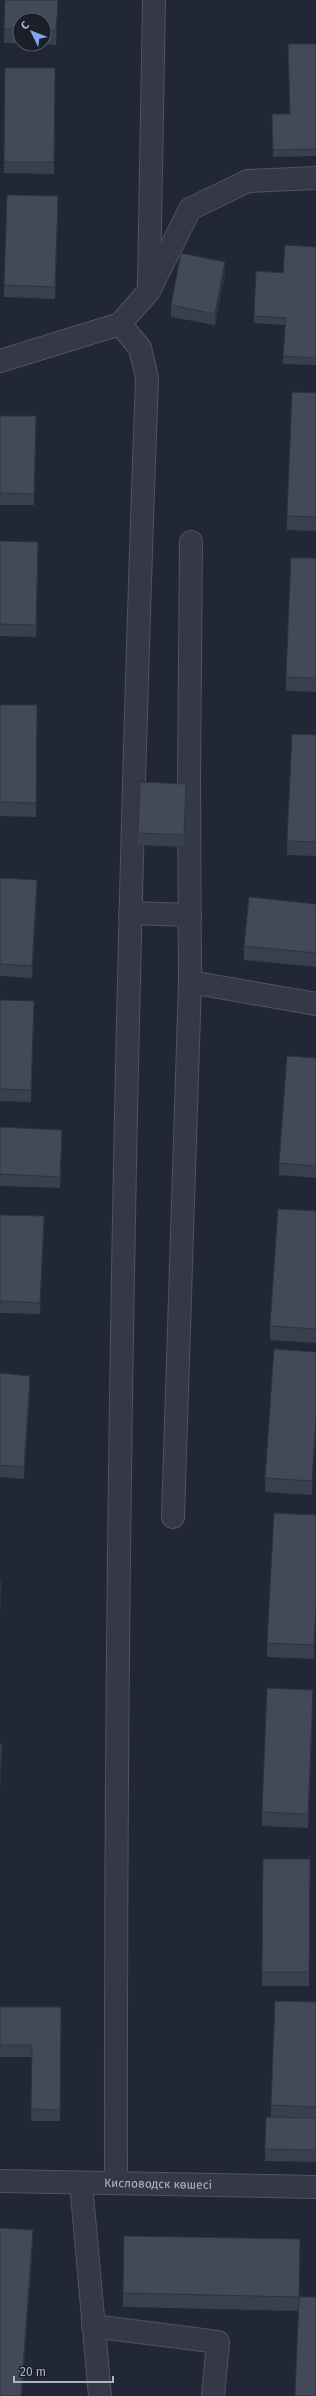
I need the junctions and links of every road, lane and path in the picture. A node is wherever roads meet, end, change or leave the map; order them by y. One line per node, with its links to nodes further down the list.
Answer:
1 (154, 0): 3 (street)
2 (316, 178): 3 (street)
3 (149, 291): 4 (street)
4 (120, 324): 5 (street); 7 (street)
5 (0, 361)
6 (190, 542): 8 (street)
7 (130, 913): 8 (street); 14 (street)
8 (190, 915): 9 (street)
9 (190, 982): 10 (street); 11 (street)
10 (316, 1004)
11 (173, 1517)
12 (0, 2181): 13 (street, Кисловодск көшесі)
13 (81, 2183): 14 (street, Кисловодск көшесі); 16 (street)
14 (116, 2183): 15 (street, Кисловодск көшесі)
15 (316, 2187)
16 (93, 2326): 17 (street); 18 (street)
17 (100, 2396)
18 (213, 2396)

